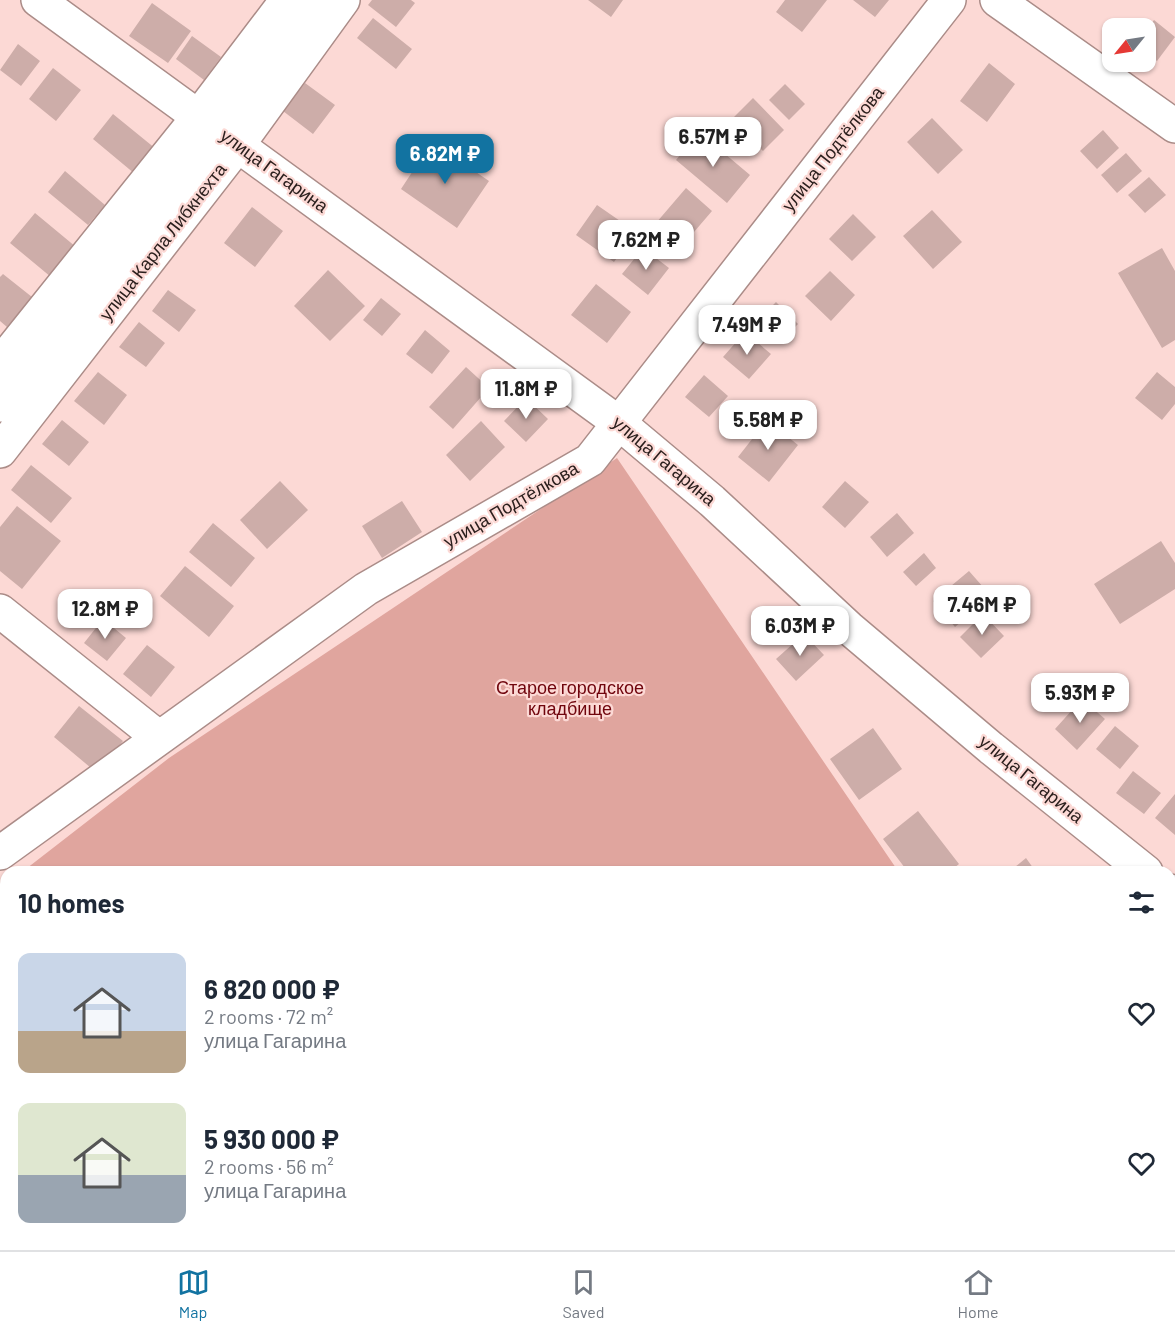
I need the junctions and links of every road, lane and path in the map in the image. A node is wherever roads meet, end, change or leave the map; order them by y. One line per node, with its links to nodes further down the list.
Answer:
1 (38, 0): 8 (street, улица Гагарина)
2 (287, 0): 8 (street, улица Карла Либкнехта)
3 (315, 0): 8 (street, улица Карла Либкнехта)
4 (344, 0): 8 (street, улица Карла Либкнехта)
5 (949, 0): 11 (street, улица Подтёлкова)
6 (997, 0): 7 (street)
7 (1175, 126)
8 (219, 130): 9 (street, улица Карла Либкнехта); 10 (street, улица Карла Либкнехта); 11 (street, улица Гагарина); 12 (street, улица Карла Либкнехта)
9 (0, 364)
10 (0, 405)
11 (619, 423): 14 (street, улица Подтёлкова); 16 (street, улица Гагарина)
12 (0, 451)
13 (0, 611): 14 (street)
14 (158, 737): 15 (street, улица Подтёлкова)
15 (0, 853)
16 (1138, 866)

